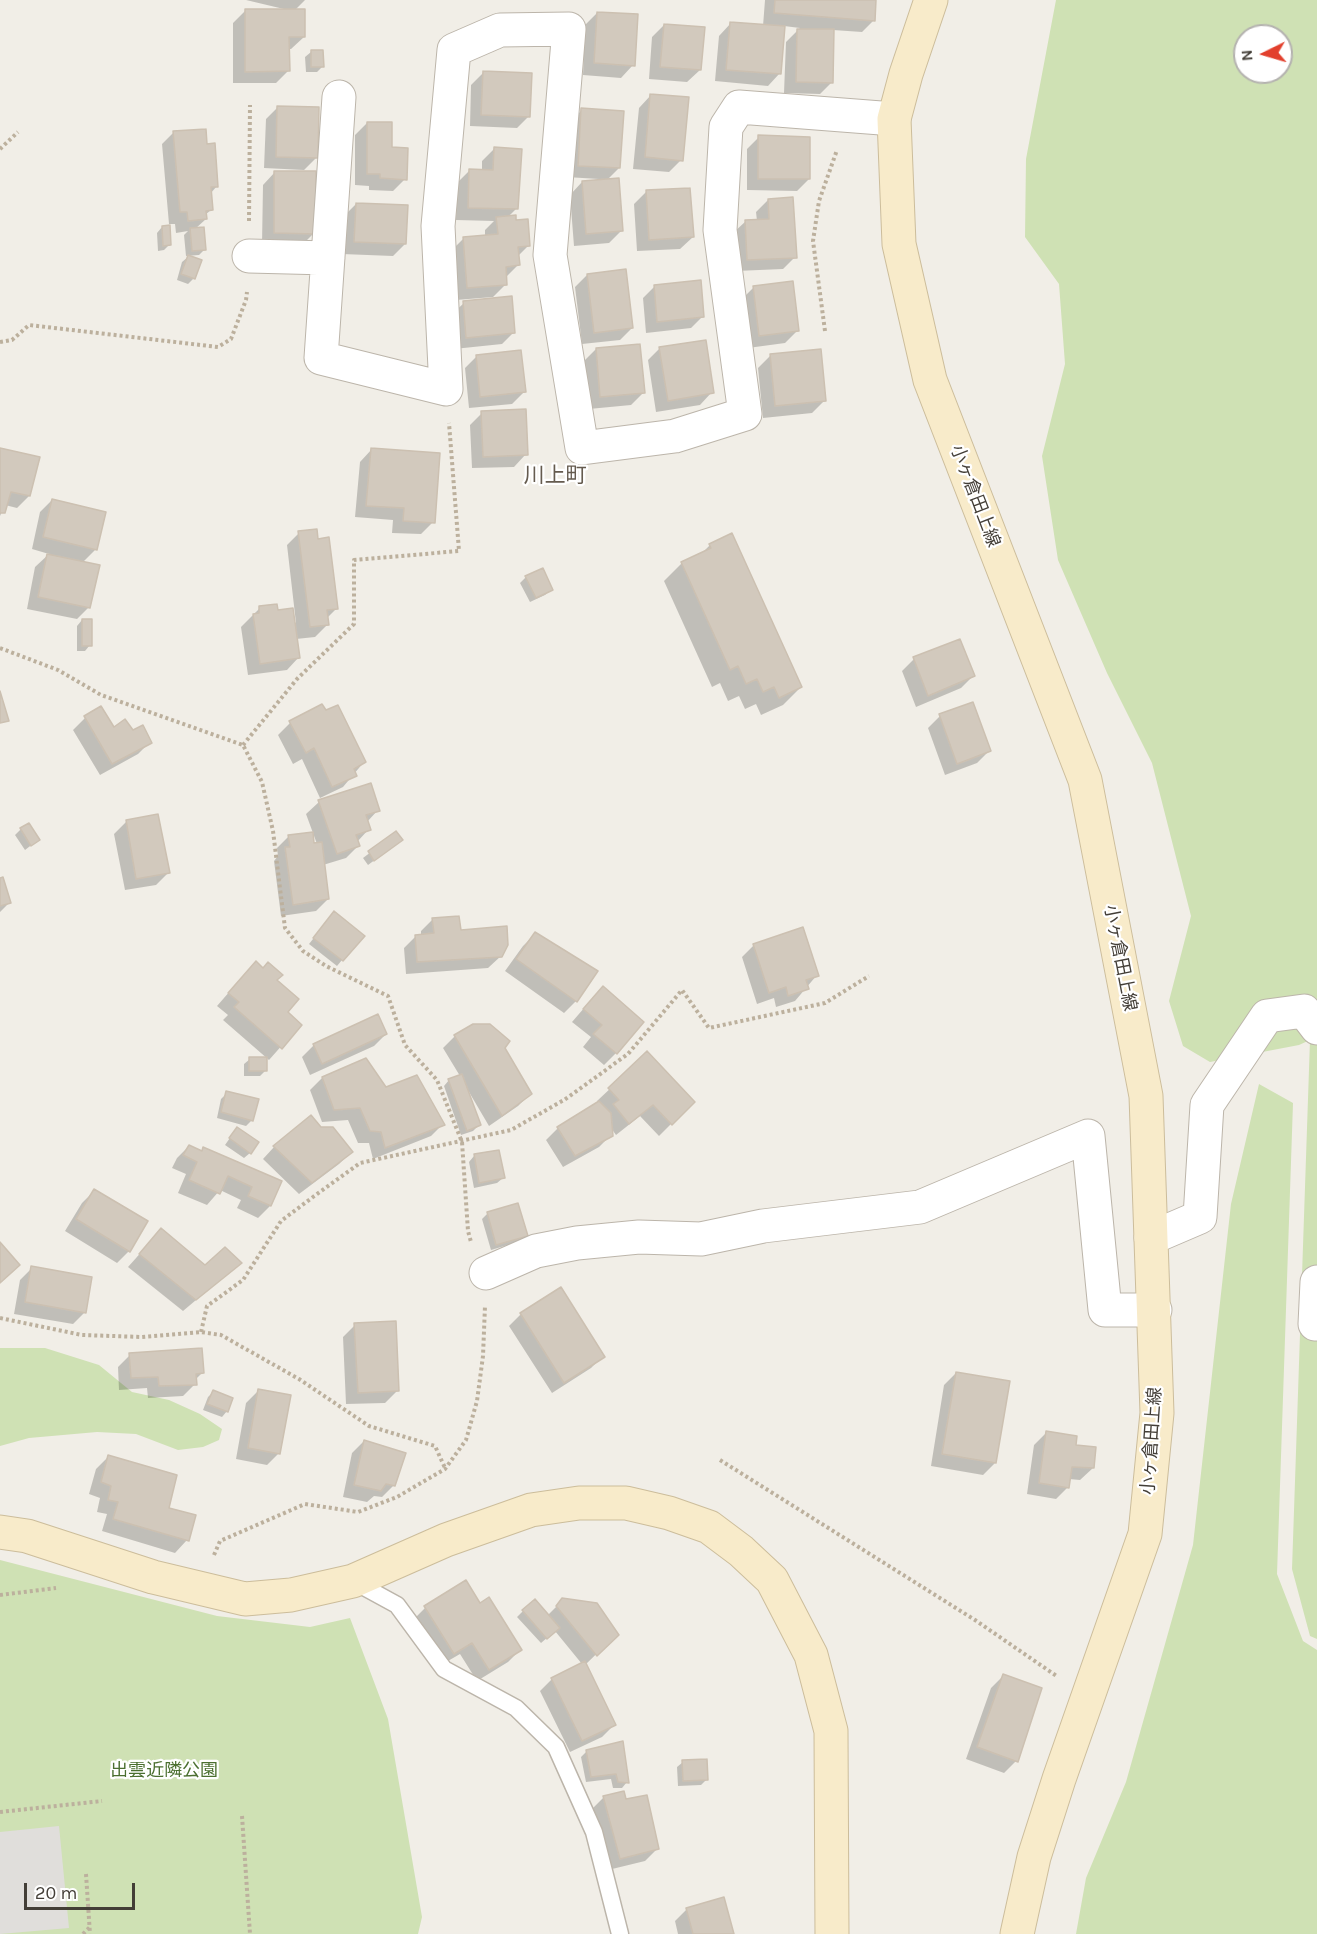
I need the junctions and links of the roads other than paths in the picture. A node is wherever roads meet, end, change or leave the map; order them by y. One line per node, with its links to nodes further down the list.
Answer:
1 (931, 0): 3 (main road, 小ヶ倉田上線)
2 (339, 97): 5 (street)
3 (894, 119): 5 (street); 7 (main road, 小ヶ倉田上線)
4 (249, 256): 5 (street)
5 (328, 258)
6 (1317, 1028): 7 (street)
7 (1151, 1238): 10 (main road, 小ヶ倉田上線)
8 (486, 1274): 10 (street)
9 (1317, 1282): 11 (street)
10 (1155, 1310): 16 (main road, 小ヶ倉田上線)
11 (1317, 1324)
12 (0, 1532): 13 (main road)
13 (353, 1581): 14 (lane); 15 (main road)
14 (620, 1934)
15 (832, 1934)
16 (1017, 1934)

